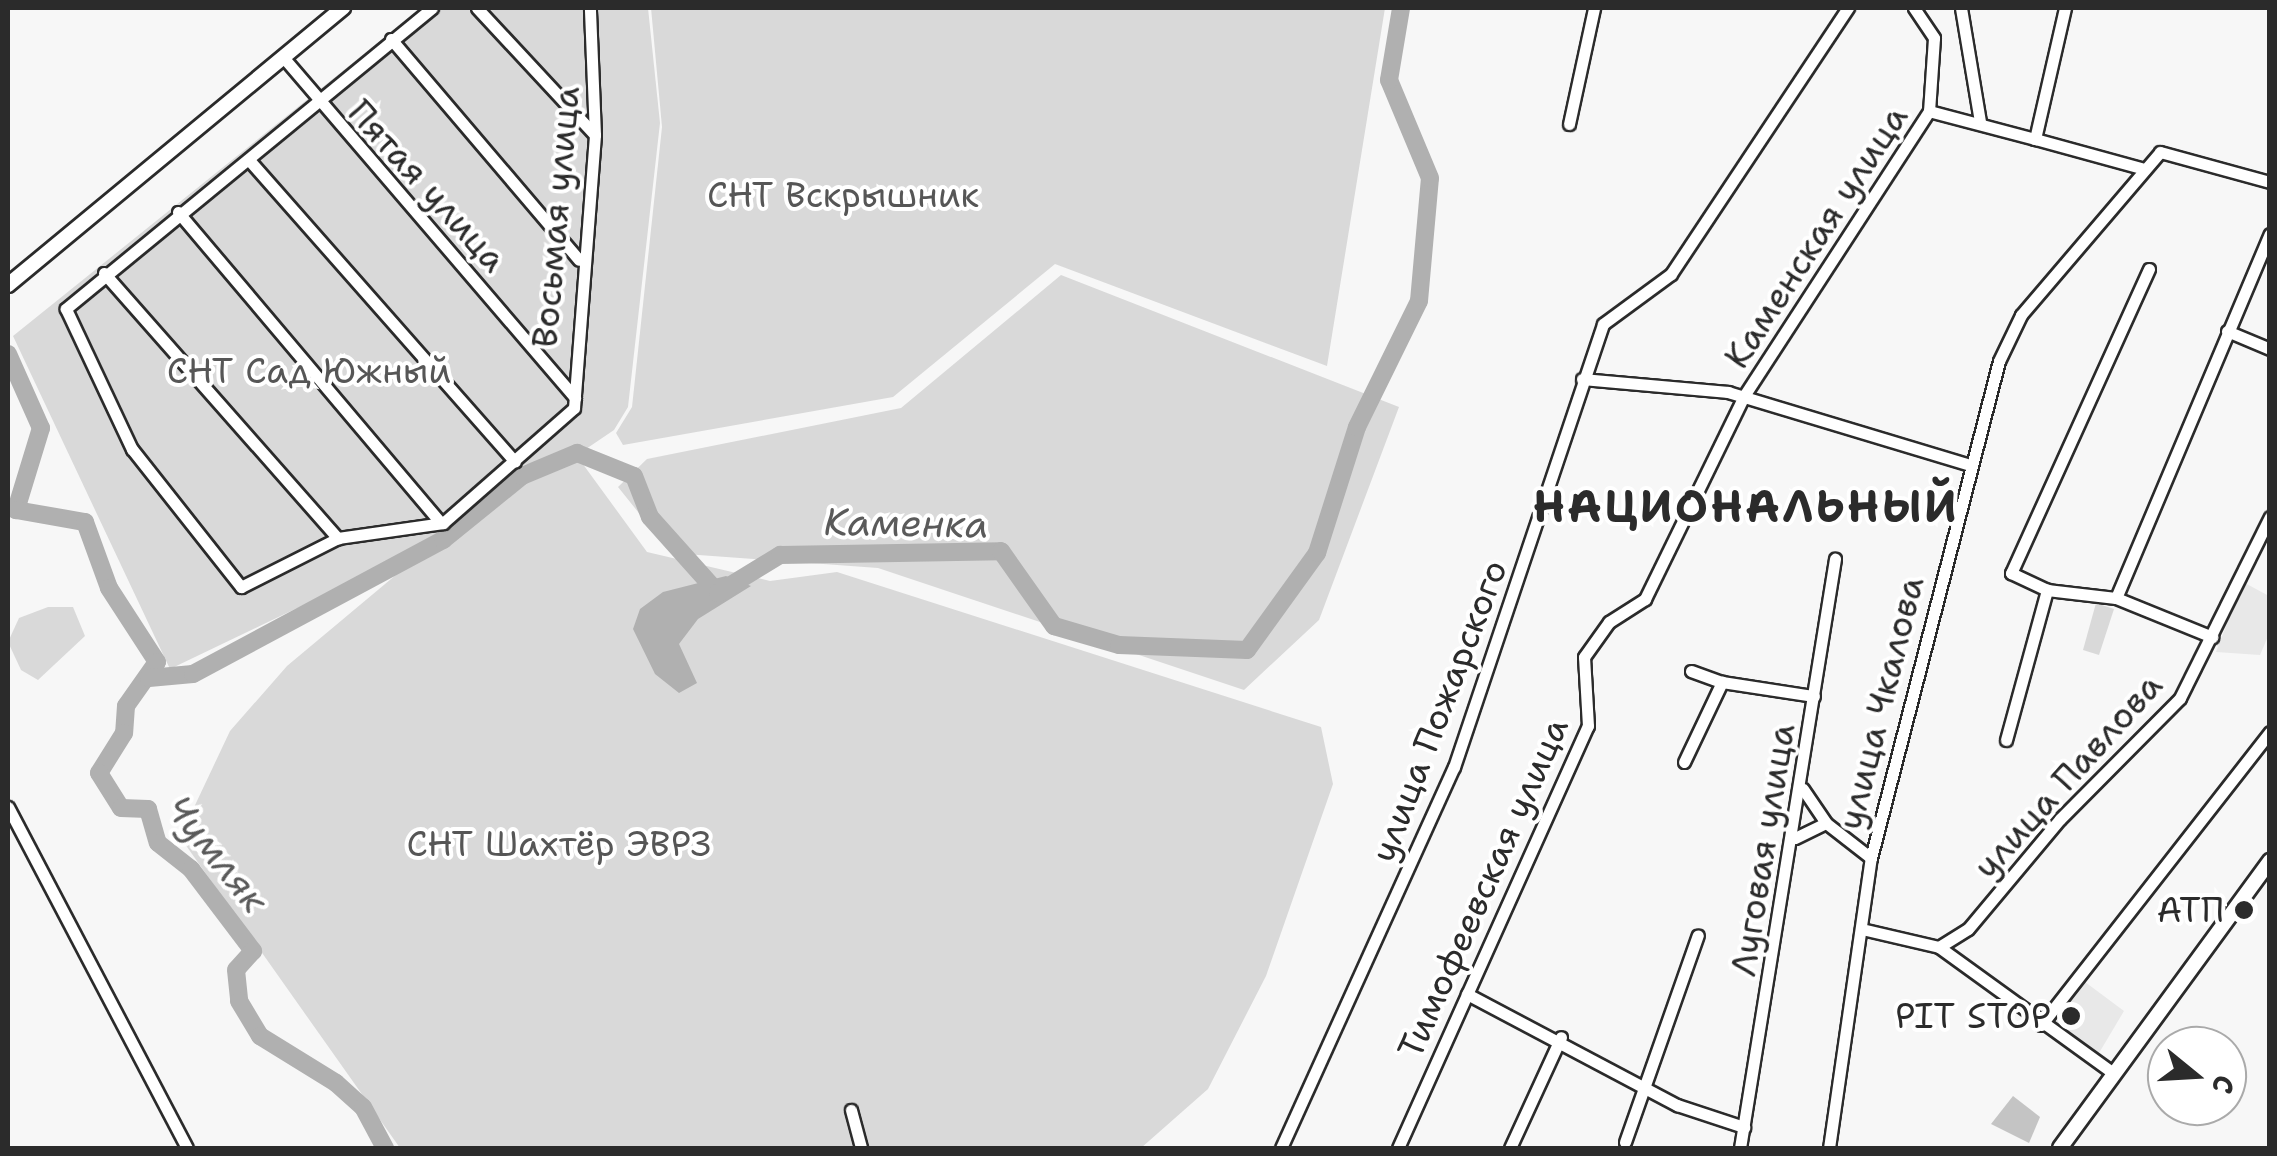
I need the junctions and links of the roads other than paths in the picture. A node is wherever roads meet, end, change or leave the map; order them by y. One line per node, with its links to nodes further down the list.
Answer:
1 (342, 8): 11 (main road)
2 (432, 8): 10 (street)
3 (477, 8): 16 (street)
4 (590, 8): 16 (street, Восьмая улица)
5 (1594, 8): 15 (street)
6 (1848, 8): 29 (street, улица Пожарского)
7 (1914, 8): 13 (street)
8 (1961, 8): 14 (street)
9 (2065, 8): 17 (street)
10 (391, 39): 12 (street); 23 (street)
11 (283, 57): 12 (street, Пятая улица); 26 (main road)
12 (316, 102): 18 (street); 31 (street, Пятая улица)
13 (1929, 110): 14 (street, Каменская улица); 30 (street, Каменская улица)
14 (1980, 121): 17 (street, Каменская улица)
15 (1569, 124)
16 (594, 135): 23 (street, Восьмая улица)
17 (2035, 139): 19 (street, Каменская улица)
18 (249, 160): 21 (street); 32 (street)
19 (2141, 168): 20 (street, улица Чкалова); 33 (street, улица Чкалова)
20 (2270, 182)
21 (178, 212): 25 (street); 35 (street)
22 (2270, 234): 27 (street)
23 (579, 260): 31 (street, Восьмая улица)
24 (2150, 269): 38 (street)
25 (104, 273): 36 (street); 36 (street)
26 (8, 285)
27 (2227, 331): 28 (street); 39 (street)
28 (2270, 348)
29 (1582, 378): 30 (street); 66 (street, улица Пожарского)
30 (1744, 396): 33 (street); 56 (street, Тимофеевская улица)
31 (575, 398): 32 (street, Восьмая улица)
32 (514, 462): 35 (street)
33 (1967, 464): 51 (street, улица Чкалова)
34 (2270, 517): 40 (street, улица Павлова)
35 (441, 523): 36 (street)
36 (338, 538)
37 (1835, 559): 43 (street, Луговая улица)
38 (2046, 590): 39 (street); 45 (street)
39 (2116, 598): 40 (street)
40 (2212, 637): 55 (street, улица Павлова)
41 (1691, 671): 42 (street)
42 (1722, 682): 43 (street); 46 (street)
43 (1814, 696): 47 (street, Луговая улица)
44 (2270, 732): 57 (street)
45 (2006, 740)
46 (1684, 762)
47 (1803, 789): 49 (street); 50 (street, Луговая улица)
48 (8, 807): 64 (street)
49 (1826, 823): 50 (street); 51 (street)
50 (1793, 839): 62 (street, Луговая улица)
51 (1871, 858): 53 (street, улица Чкалова)
52 (2270, 861): 59 (main road)
53 (1866, 930): 55 (street); 70 (street, улица Чкалова)
54 (1698, 935): 60 (street)
55 (1939, 947): 57 (street)
56 (1467, 994): 58 (street); 67 (street, Тимофеевская улица)
57 (2040, 1025): 59 (street)
58 (1561, 1038): 60 (street); 68 (street)
59 (2113, 1073): 71 (main road)
60 (1650, 1084): 62 (street); 63 (street)
61 (851, 1110): 65 (street)
62 (1744, 1127): 69 (street, Луговая улица)
63 (1625, 1142)
64 (187, 1148)
65 (861, 1148)
66 (1280, 1148)
67 (1398, 1148)
68 (1510, 1148)
69 (1740, 1148)
70 (1829, 1148)
71 (2060, 1148)

